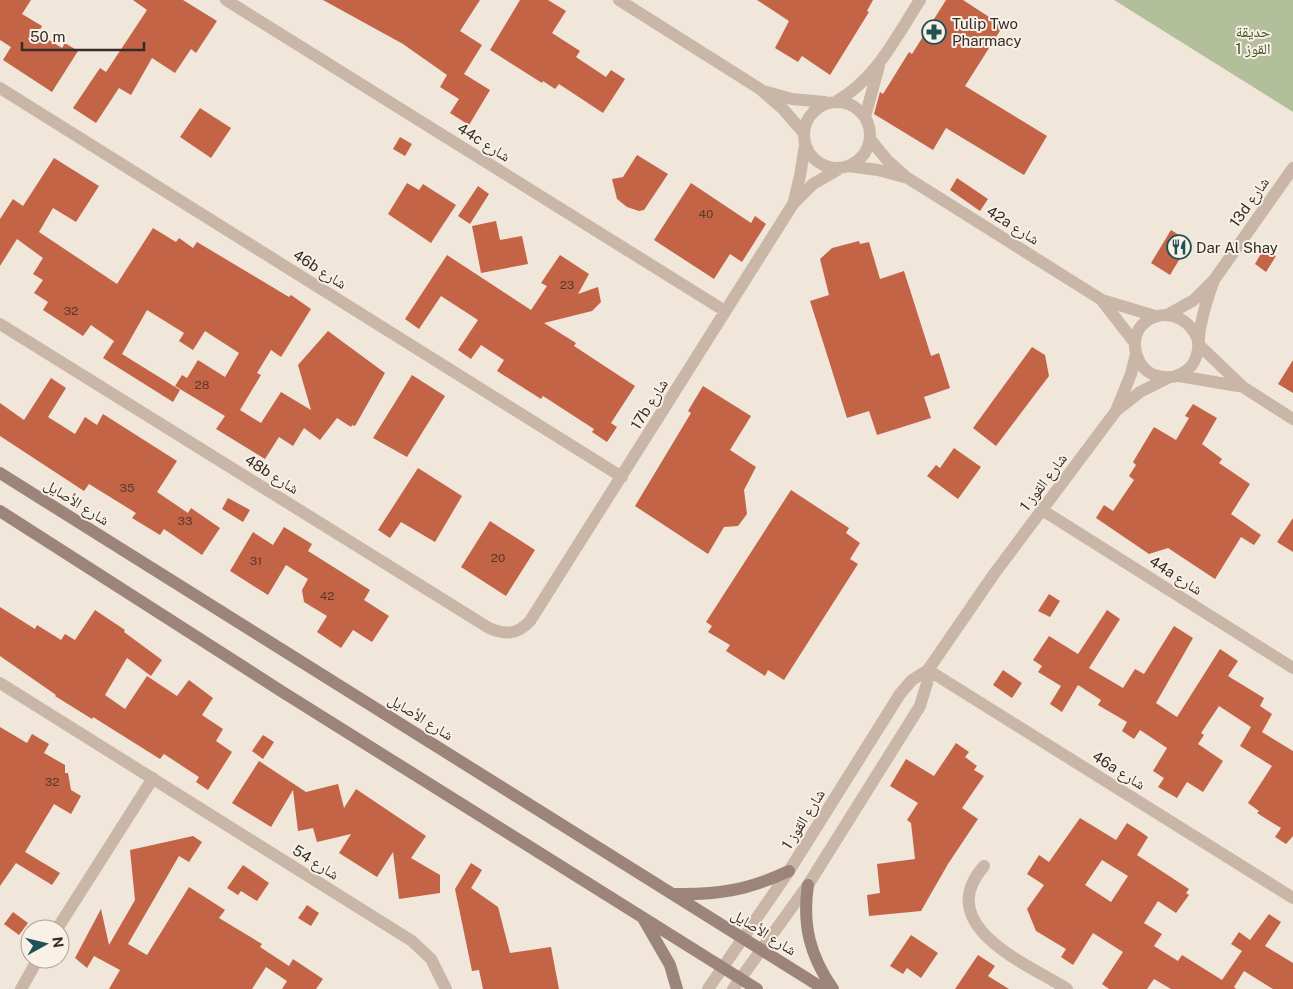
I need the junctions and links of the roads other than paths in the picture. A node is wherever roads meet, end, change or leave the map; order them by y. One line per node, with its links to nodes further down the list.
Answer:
1 (226, 0): 18 (street, 44c شارع)
2 (619, 0): 6 (street)
3 (920, 0): 4 (street)
4 (880, 63): 7 (street); 8 (street)
5 (0, 88): 29 (street, 46b شارع)
6 (760, 89): 7 (street); 9 (street)
7 (831, 102): 8 (street); 9 (street)
8 (865, 117): 10 (street)
9 (803, 132): 11 (street)
10 (870, 139): 12 (street); 14 (street, 42a شارع)
11 (805, 145): 12 (street); 15 (street, 17b شارع)
12 (843, 168): 14 (street, 42a شارع); 15 (street, 17b شارع)
13 (1292, 170): 16 (street, 13d شارع)
14 (906, 177): 17 (street, 42a شارع)
15 (793, 204): 18 (street, 17b شارع)
16 (1214, 280): 19 (street, 13d شارع); 22 (street, 13d شارع)
17 (1102, 300): 20 (street, 42a شارع); 23 (street, 42a شارع)
18 (725, 311): 29 (street, 17b شارع)
19 (1168, 314): 20 (street); 22 (street)
20 (1155, 316): 23 (street)
21 (0, 324): 32 (street, 48b شارع)
22 (1198, 342): 24 (street); 25 (street)
23 (1135, 349): 24 (street); 26 (street, شارع القوز 1)
24 (1173, 377): 25 (street); 26 (street, شارع القوز 1)
25 (1243, 387): 27 (street)
26 (1116, 411): 30 (street, شارع القوز 1)
27 (1293, 419)
28 (0, 473): 40 (main road, شارع الأصايل)
29 (622, 477): 32 (street, 17b شارع)
30 (1042, 510): 33 (street, 44a شارع); 34 (street, شارع القوز 1)
31 (0, 511): 42 (main road)
32 (530, 621)
33 (1293, 668)
34 (928, 670): 38 (street, شارع القوز 1); 39 (street, شارع القوز 1); 41 (street, 46a شارع)
35 (0, 683): 36 (street, شارع 54)
36 (153, 778): 43 (street); 50 (street, شارع 54)
37 (984, 866): 56 (street)
38 (789, 871): 40 (main road); 44 (street, شارع القوز 1)
39 (808, 885): 45 (street, شارع القوز 1); 55 (main road)
40 (673, 894): 44 (main road, شارع الأصايل)
41 (1293, 898)
42 (642, 916): 46 (main road); 51 (main road)
43 (63, 919)
44 (742, 938): 45 (main road, شارع الأصايل); 46 (street, شارع القوز 1)
45 (762, 949): 48 (street, شارع القوز 1); 54 (main road, شارع الأصايل)
46 (722, 966): 48 (main road); 52 (street, شارع القوز 1)
47 (32, 969): 49 (street)
48 (736, 984): 53 (main road)
49 (21, 989)
50 (446, 989)
51 (677, 989)
52 (708, 989)
53 (757, 989)
54 (824, 989)
55 (833, 989)
56 (1067, 989)

